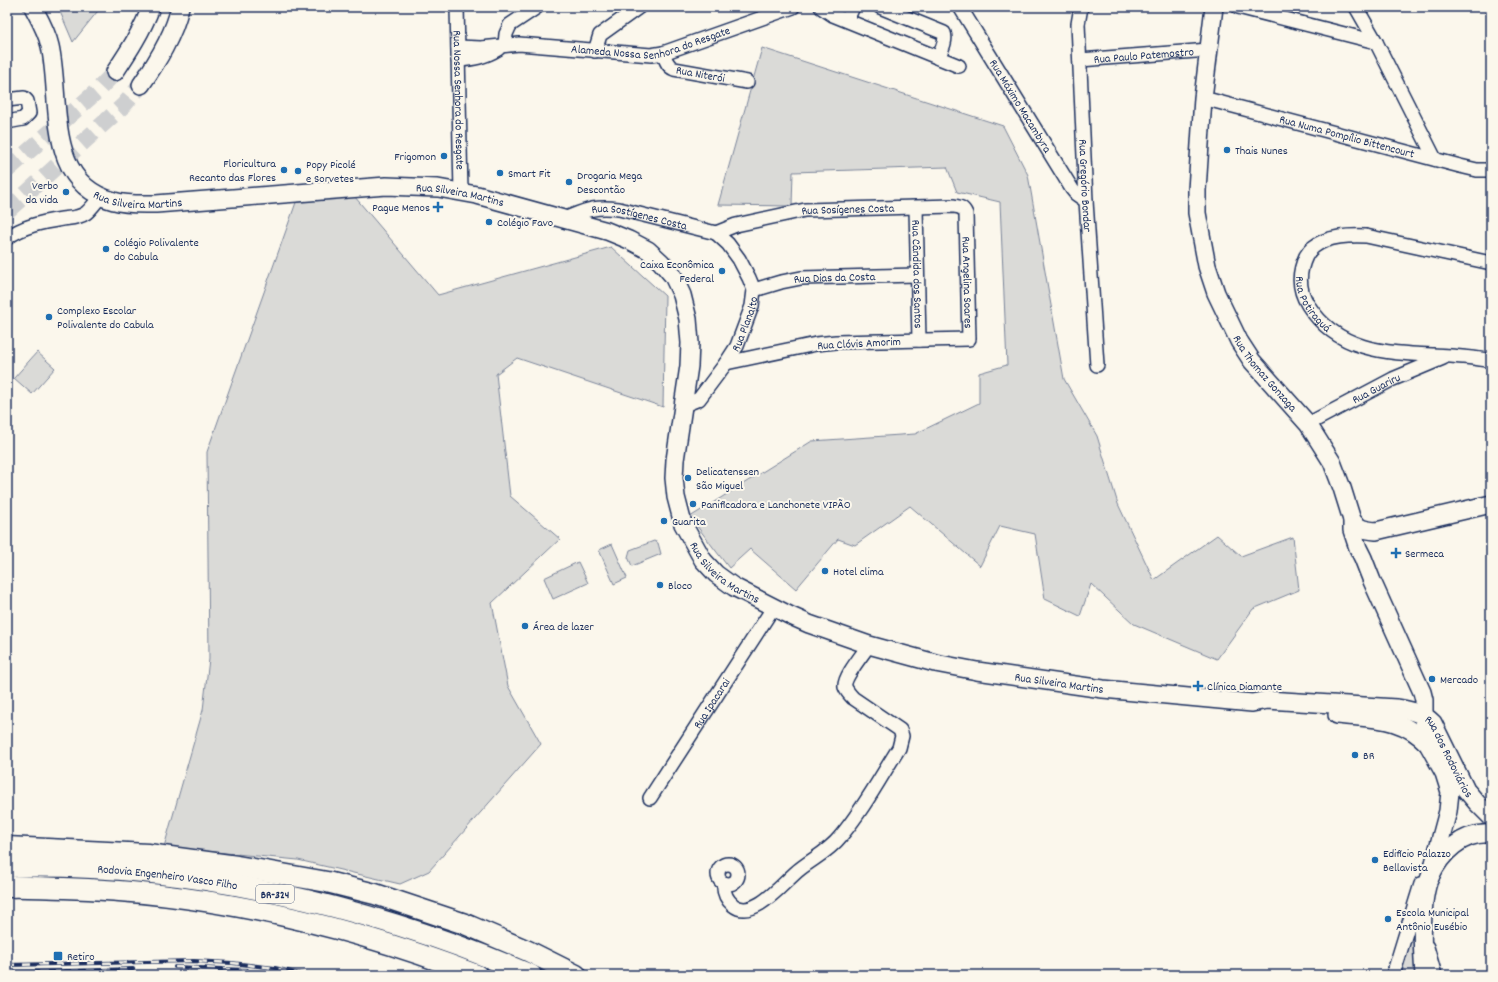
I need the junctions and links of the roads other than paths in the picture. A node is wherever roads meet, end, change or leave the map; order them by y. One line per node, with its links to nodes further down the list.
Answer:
1 (33, 7): 35 (main road, Rua Silveira Martins)
2 (151, 7): 26 (main road)
3 (180, 7): 28 (main road)
4 (457, 7): 22 (street, Rua Nossa Senhora do Resgate)
5 (537, 7): 18 (street)
6 (640, 7): 20 (street)
7 (793, 7): 21 (street, Alameda Nossa Senhora do Resgate)
8 (820, 7): 16 (street)
9 (853, 7): 16 (street)
10 (880, 7): 23 (street)
11 (960, 7): 36 (street, Rua Máximo Macambyra)
12 (1081, 7): 24 (street, Rua Gregório Bondar)
13 (1214, 7): 19 (main road, Rua Thomaz Gonzaga)
14 (1238, 7): 17 (street)
15 (1356, 7): 17 (street)
16 (847, 20): 23 (street)
17 (1376, 42): 32 (street)
18 (505, 45): 20 (street, Alameda Nossa Senhora do Resgate); 22 (street, Alameda Nossa Senhora do Resgate)
19 (1209, 50): 24 (street, Rua Paulo Patemostro); 29 (main road, Rua Thomaz Gonzaga)
20 (595, 51): 21 (street, Alameda Nossa Senhora do Resgate)
21 (663, 53): 27 (street, Rua Niterói)
22 (458, 54): 34 (street, Rua Nossa Senhora do Resgate)
23 (938, 58): 25 (street)
24 (1080, 60): 36 (street, Rua Gregório Bondar)
25 (959, 66)
26 (115, 72)
27 (747, 82)
28 (141, 85)
29 (1203, 98): 32 (street, Rua Numa Pompílio Bittencourt); 53 (main road, Rua Thomaz Gonzaga)
30 (7, 100): 31 (street)
31 (7, 122)
32 (1435, 159): 33 (street, Rua Numa Pompílio Bittencourt)
33 (1491, 170)
34 (461, 192): 35 (main road, Rua Silveira Martins); 38 (main road, Rua Silveira Martins)
35 (100, 197): 41 (street)
36 (1086, 201): 50 (street, Rua Gregório Bondar)
37 (916, 208): 39 (street, Rua Sosígenes Costa); 40 (street, Rua Sosígenes Costa); 43 (street, Rua Cândida dos Santos)
38 (564, 219): 40 (street, Rua Sostígenes Costa); 51 (main road, Rua Silveira Martins)
39 (966, 227): 45 (street, Rua Angelina Soares)
40 (716, 233): 44 (street, Rua Planalto)
41 (7, 238)
42 (1491, 263): 47 (street, Rua Potiraguá)
43 (916, 275): 44 (street, Rua Dias da Costa); 46 (street, Rua Cândida dos Santos)
44 (754, 290): 49 (street, Rua Planalto)
45 (969, 339): 46 (street, Rua Clóvis Amorim)
46 (919, 340): 49 (street, Rua Clóvis Amorim)
47 (1446, 357): 48 (street, Rua Potiraguá); 53 (street, Rua Guariru)
48 (1491, 361)
49 (726, 363): 51 (street, Rua Planalto)
50 (1097, 365)
51 (691, 402): 52 (street); 58 (main road, Rua Silveira Martins)
52 (712, 402)
53 (1308, 424): 55 (main road, Rua Thomaz Gonzaga)
54 (1491, 504): 56 (main road)
55 (1352, 520): 56 (main road); 57 (main road, Rua Thomaz Gonzaga)
56 (1376, 531): 57 (main road)
57 (1363, 558): 60 (main road, Rua Thomaz Gonzaga)
58 (773, 608): 59 (main road, Rua Silveira Martins); 65 (street, Rua Ipacarai)
59 (869, 645): 61 (main road, Rua Silveira Martins); 72 (street)
60 (1413, 670): 62 (main road); 63 (main road, Rua Thomaz Gonzaga)
61 (1252, 703): 62 (main road, Rua Silveira Martins); 64 (main road, Rua Silveira Martins)
62 (1396, 708): 63 (main road, Rua Silveira Martins)
63 (1424, 716): 64 (main road, Rua dos Rodoviários); 66 (main road, Rua dos Rodoviários)
64 (1429, 746): 68 (main road, Rua dos Rodoviários)
65 (650, 798)
66 (1491, 817)
67 (1491, 834): 71 (main road)
68 (1438, 844): 71 (main road, Rua dos Rodoviários); 82 (street)
69 (7, 847): 78 (highway)
70 (7, 868): 76 (highway, Rodovia Engenheiro Vasco Filho / BR-324)
71 (1430, 878): 77 (main road, Rua dos Rodoviários)
72 (724, 883)
73 (7, 887): 74 (highway, Rodovia Engenheiro Vasco Filho / BR-324)
74 (80, 888): 75 (highway); 79 (highway, Rodovia Engenheiro Vasco Filho / BR-324)
75 (7, 897)
76 (370, 917): 78 (highway); 80 (highway, Rodovia Engenheiro Vasco Filho / BR-324)
77 (1423, 934): 83 (main road, Rua dos Rodoviários); 84 (street)
78 (504, 941): 81 (highway)
79 (476, 975)
80 (531, 975)
81 (576, 975)
82 (1393, 975)
83 (1424, 975)
84 (1435, 975)

